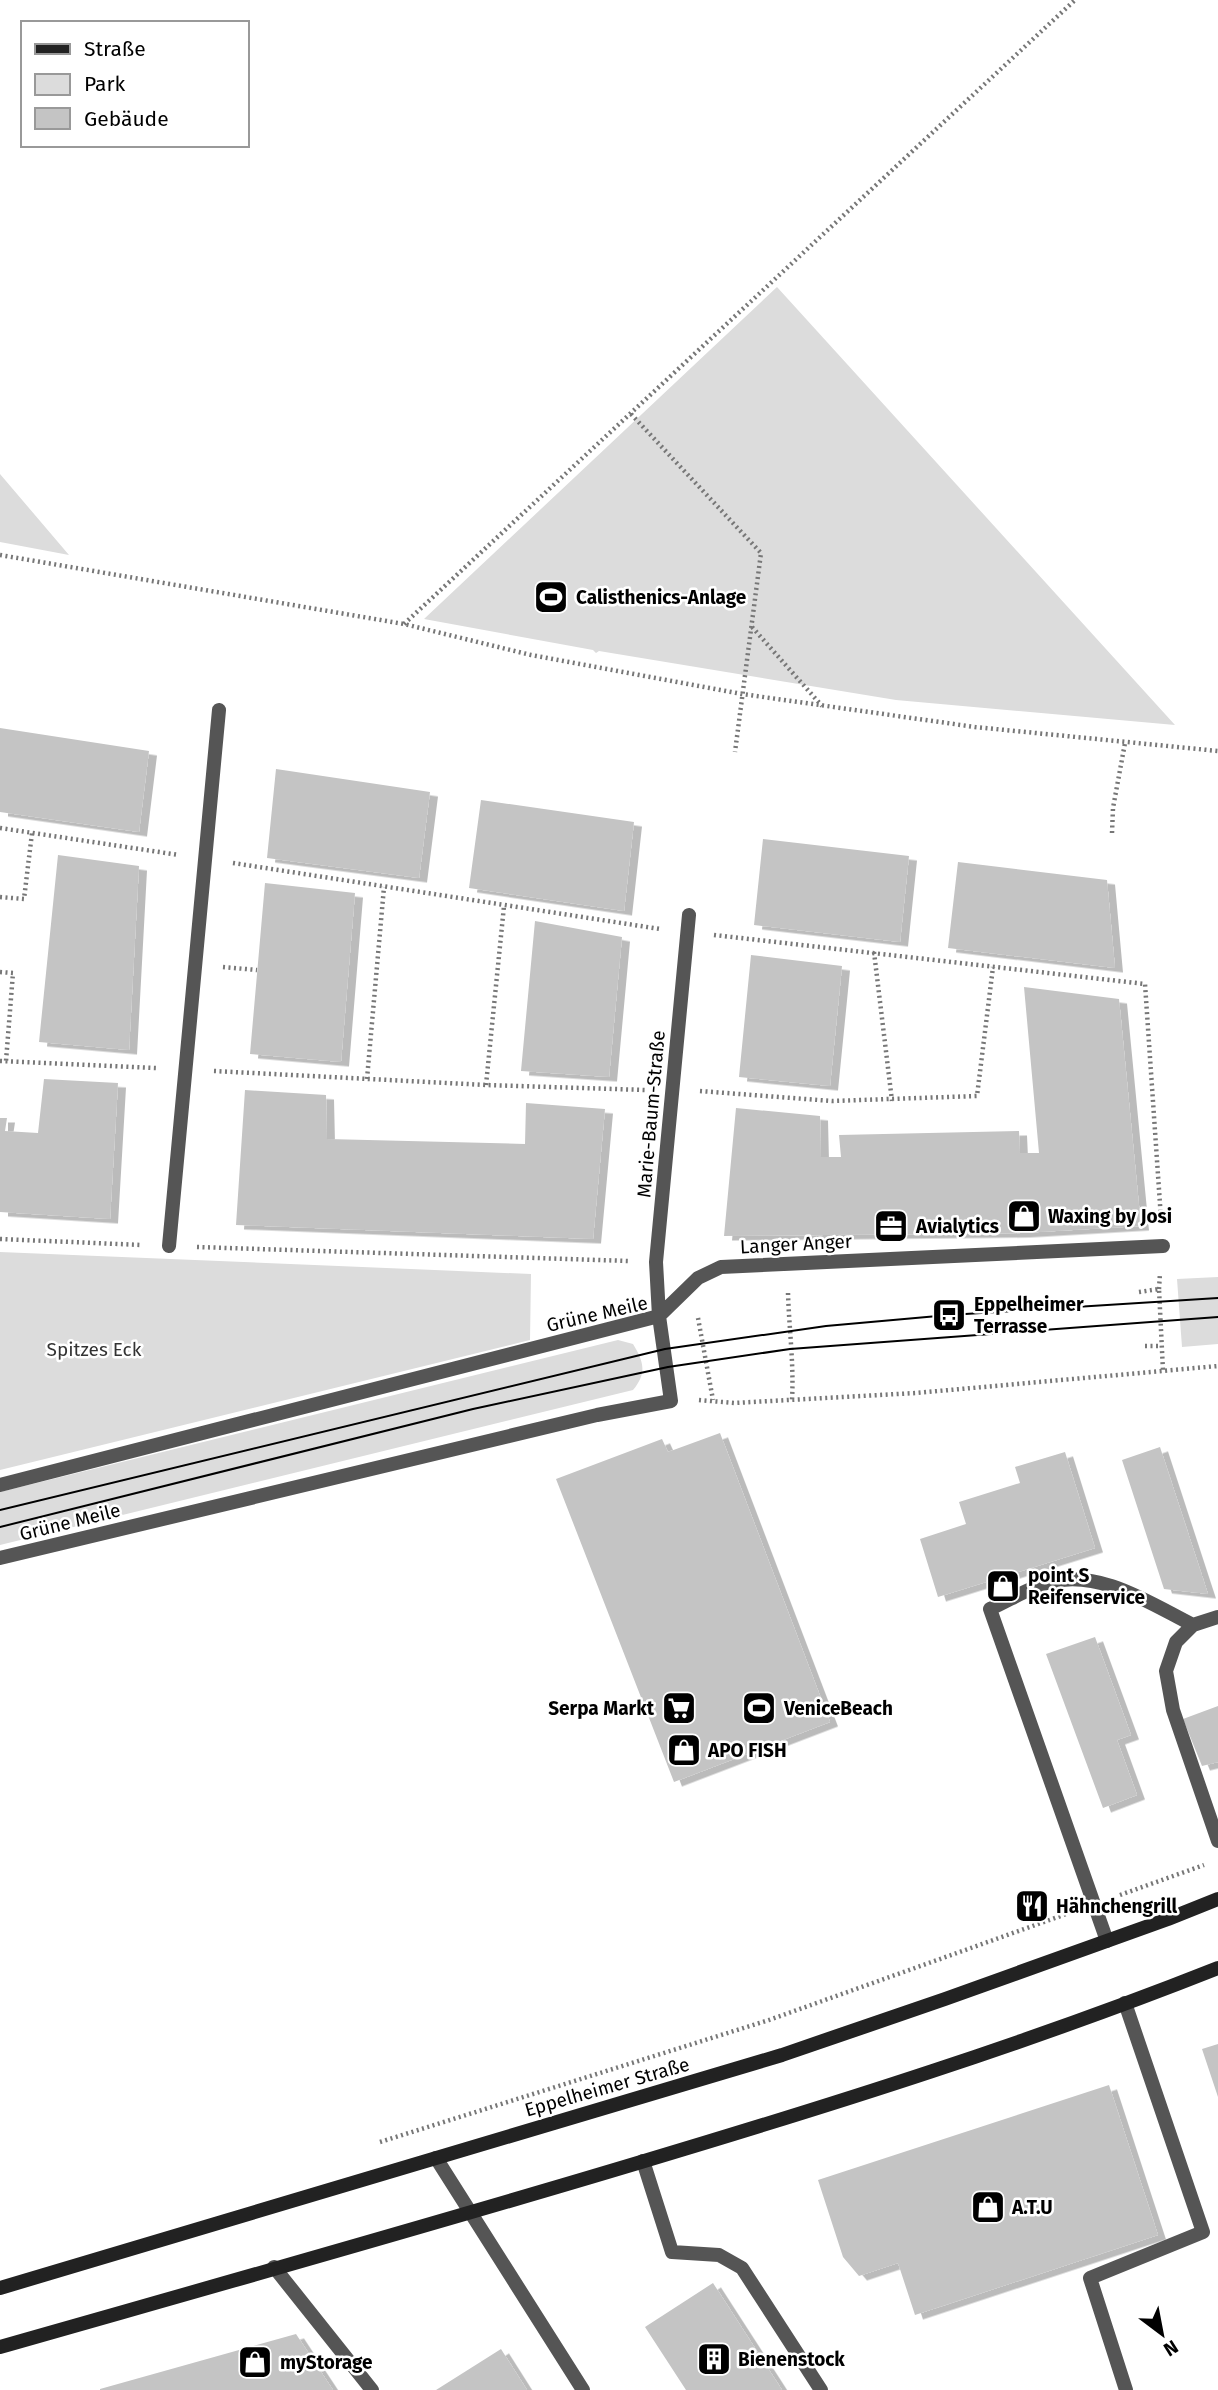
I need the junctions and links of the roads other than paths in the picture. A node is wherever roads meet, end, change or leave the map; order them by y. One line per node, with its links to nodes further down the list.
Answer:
1 (219, 710): 3 (street)
2 (689, 915): 5 (street, Marie-Baum-Straße)
3 (169, 1246)
4 (1163, 1246): 5 (street, Langer Anger)
5 (659, 1316): 6 (street, Grüne Meile); 7 (street, Grüne Meile)
6 (0, 1485)
7 (0, 1558)
8 (1218, 1618): 9 (street)
9 (1193, 1625): 11 (street); 14 (street)
10 (1218, 1790): 11 (street)
11 (1203, 1797): 12 (street)
12 (1218, 1841)
13 (1218, 1899): 14 (main road, Eppelheimer Straße)
14 (1107, 1941): 17 (main road, Eppelheimer Straße)
15 (1218, 1968): 16 (main road)
16 (1125, 2003): 18 (main road); 26 (street)
17 (436, 2158): 19 (street); 21 (main road, Eppelheimer Straße)
18 (643, 2161): 19 (main road); 25 (street)
19 (470, 2213): 20 (main road); 24 (street)
20 (274, 2267): 22 (main road); 23 (street)
21 (0, 2288)
22 (0, 2347)
23 (372, 2390)
24 (583, 2390)
25 (821, 2390)
26 (1126, 2390)

